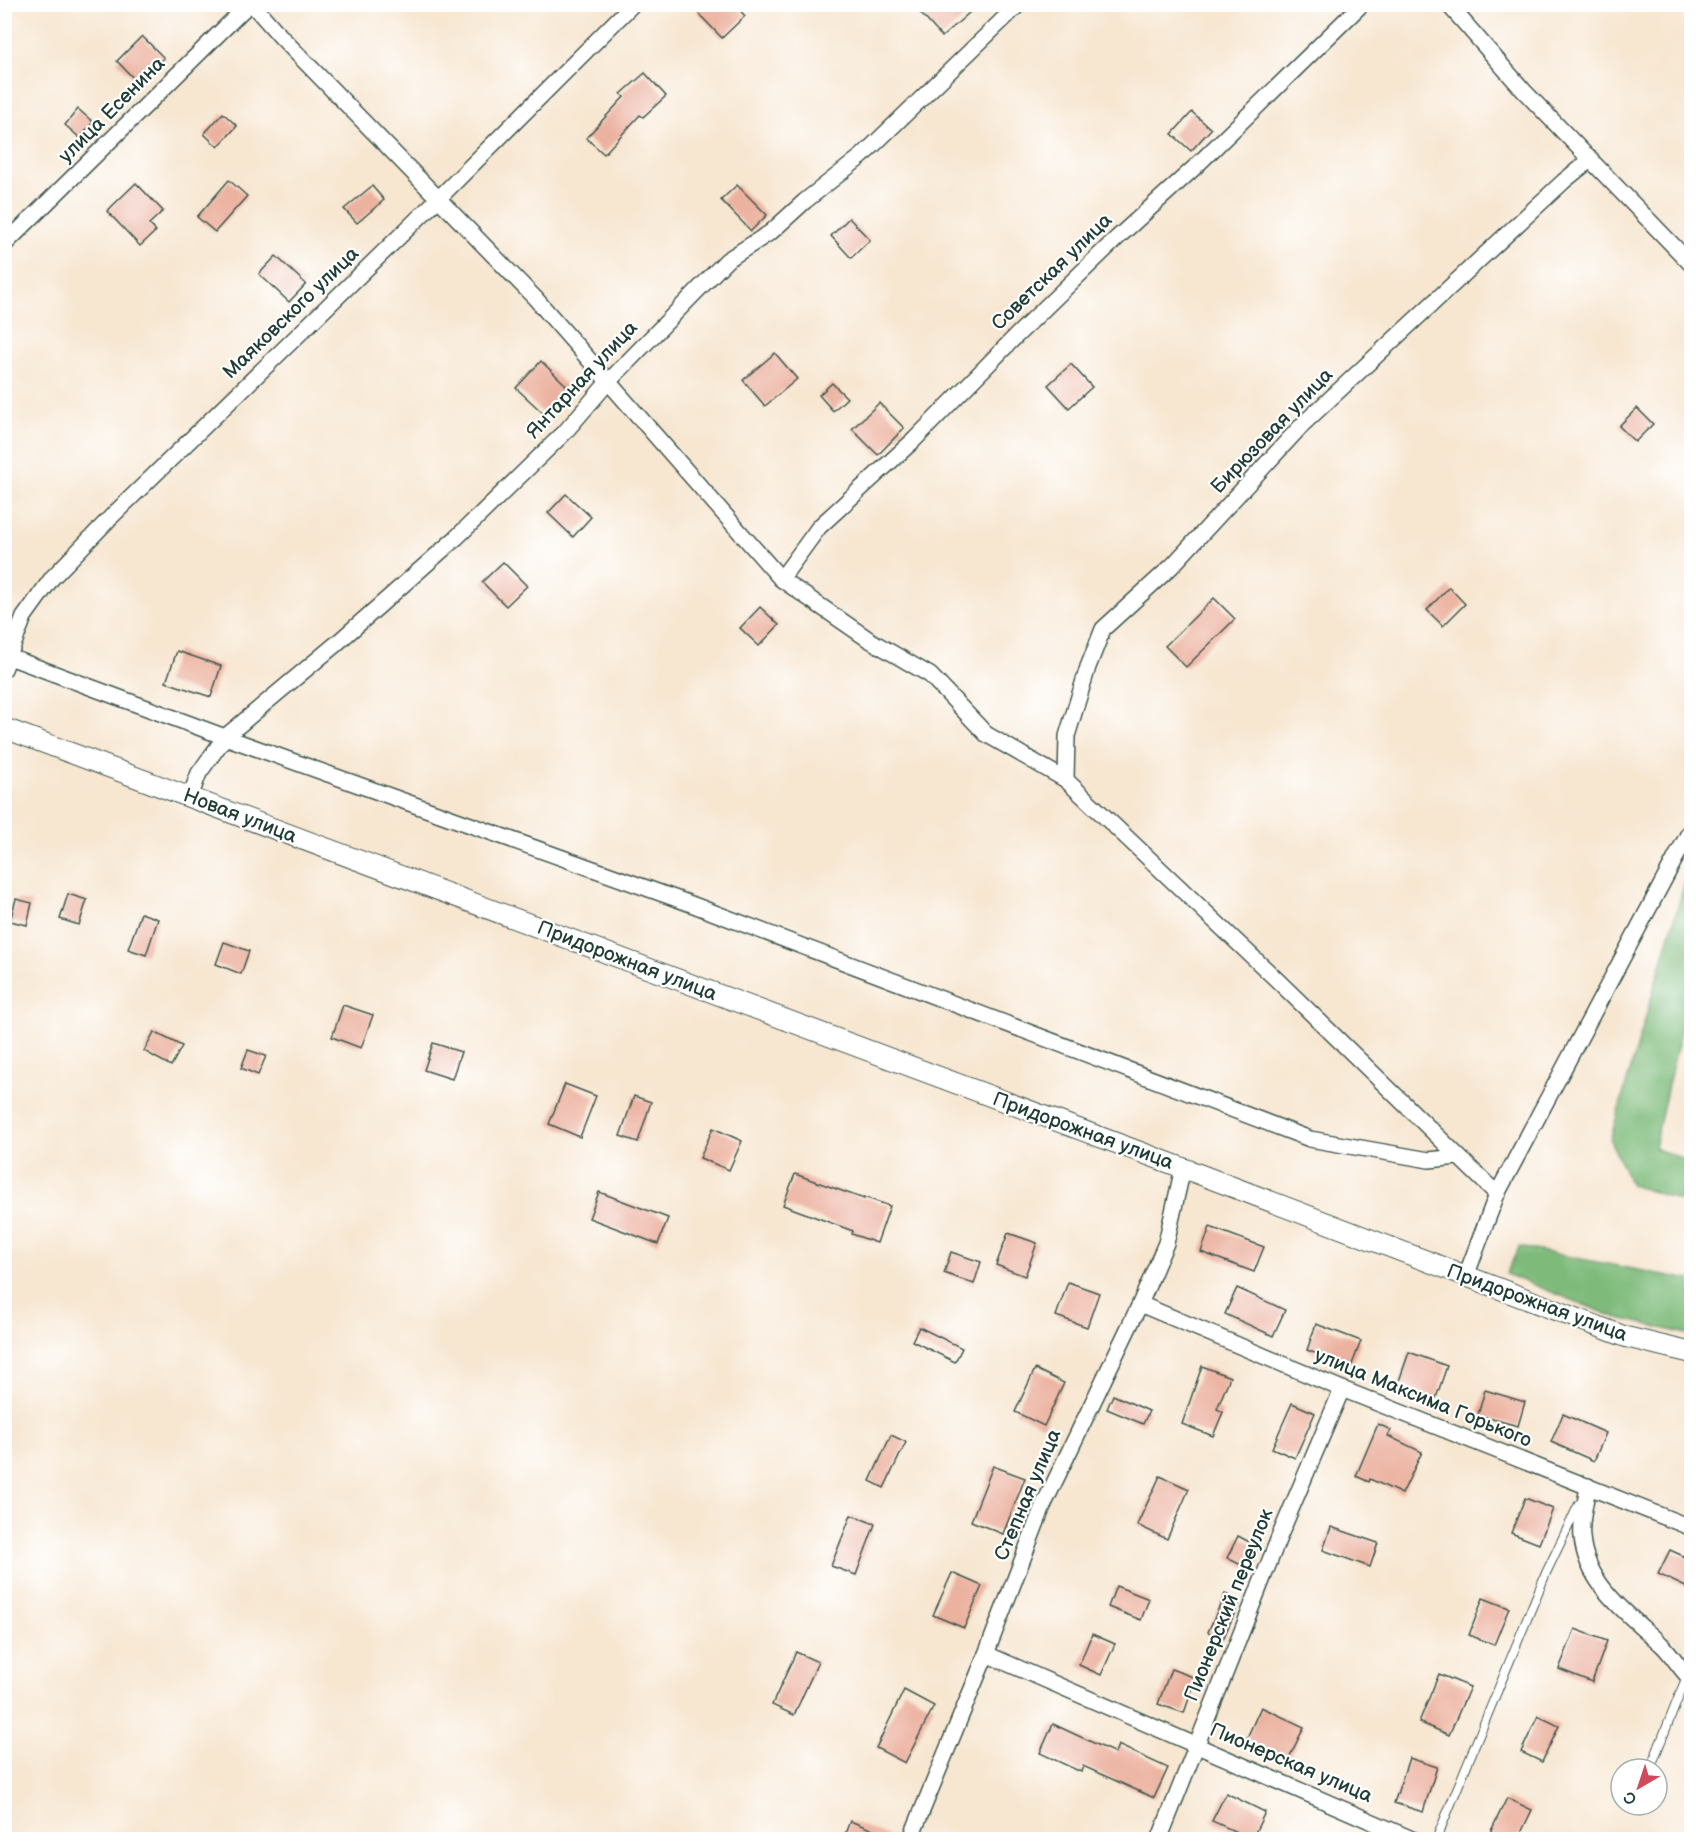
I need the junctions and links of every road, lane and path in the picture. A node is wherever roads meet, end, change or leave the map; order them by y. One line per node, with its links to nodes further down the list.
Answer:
1 (251, 4): 7 (street); 8 (street, улица Есенина)
2 (633, 4): 7 (street, Маяковского улица)
3 (1019, 4): 10 (street, Янтарная улица)
4 (1362, 4): 11 (street, Советская улица)
5 (1448, 4): 6 (street)
6 (1591, 159): 9 (street); 15 (street, Бирюзовая улица)
7 (438, 199): 10 (street); 12 (street, Маяковского улица)
8 (4, 245)
9 (1692, 265)
10 (608, 381): 11 (street); 14 (street, Янтарная улица)
11 (781, 579): 15 (street)
12 (6, 660): 14 (street)
13 (4, 728): 16 (street, Новая улица)
14 (225, 737): 16 (street, Янтарная улица); 19 (street)
15 (1066, 780): 19 (street)
16 (190, 797): 18 (street, Новая улица)
17 (1692, 827): 21 (street)
18 (475, 904): 20 (street, Придорожная улица)
19 (1458, 1157): 21 (street)
20 (1183, 1168): 22 (street, Придорожная улица); 23 (street, Степная улица)
21 (1497, 1194): 22 (street)
22 (1466, 1276): 24 (street, Придорожная улица)
23 (1140, 1304): 25 (street, улица Максима Горького); 28 (street, Степная улица)
24 (1692, 1353)
25 (1342, 1389): 26 (street, улица Максима Горького); 30 (street, Пионерский переулок)
26 (1588, 1486): 27 (street, улица Максима Горького); 29 (street); 35 (lane)
27 (1692, 1528)
28 (986, 1654): 30 (street, Пионерская улица); 32 (street, Степная улица)
29 (1689, 1678): 31 (lane)
30 (1196, 1744): 33 (street, Пионерский переулок); 34 (street, Пионерская улица)
31 (1655, 1757)
32 (910, 1839)
33 (1160, 1839)
34 (1414, 1839)
35 (1436, 1839)

